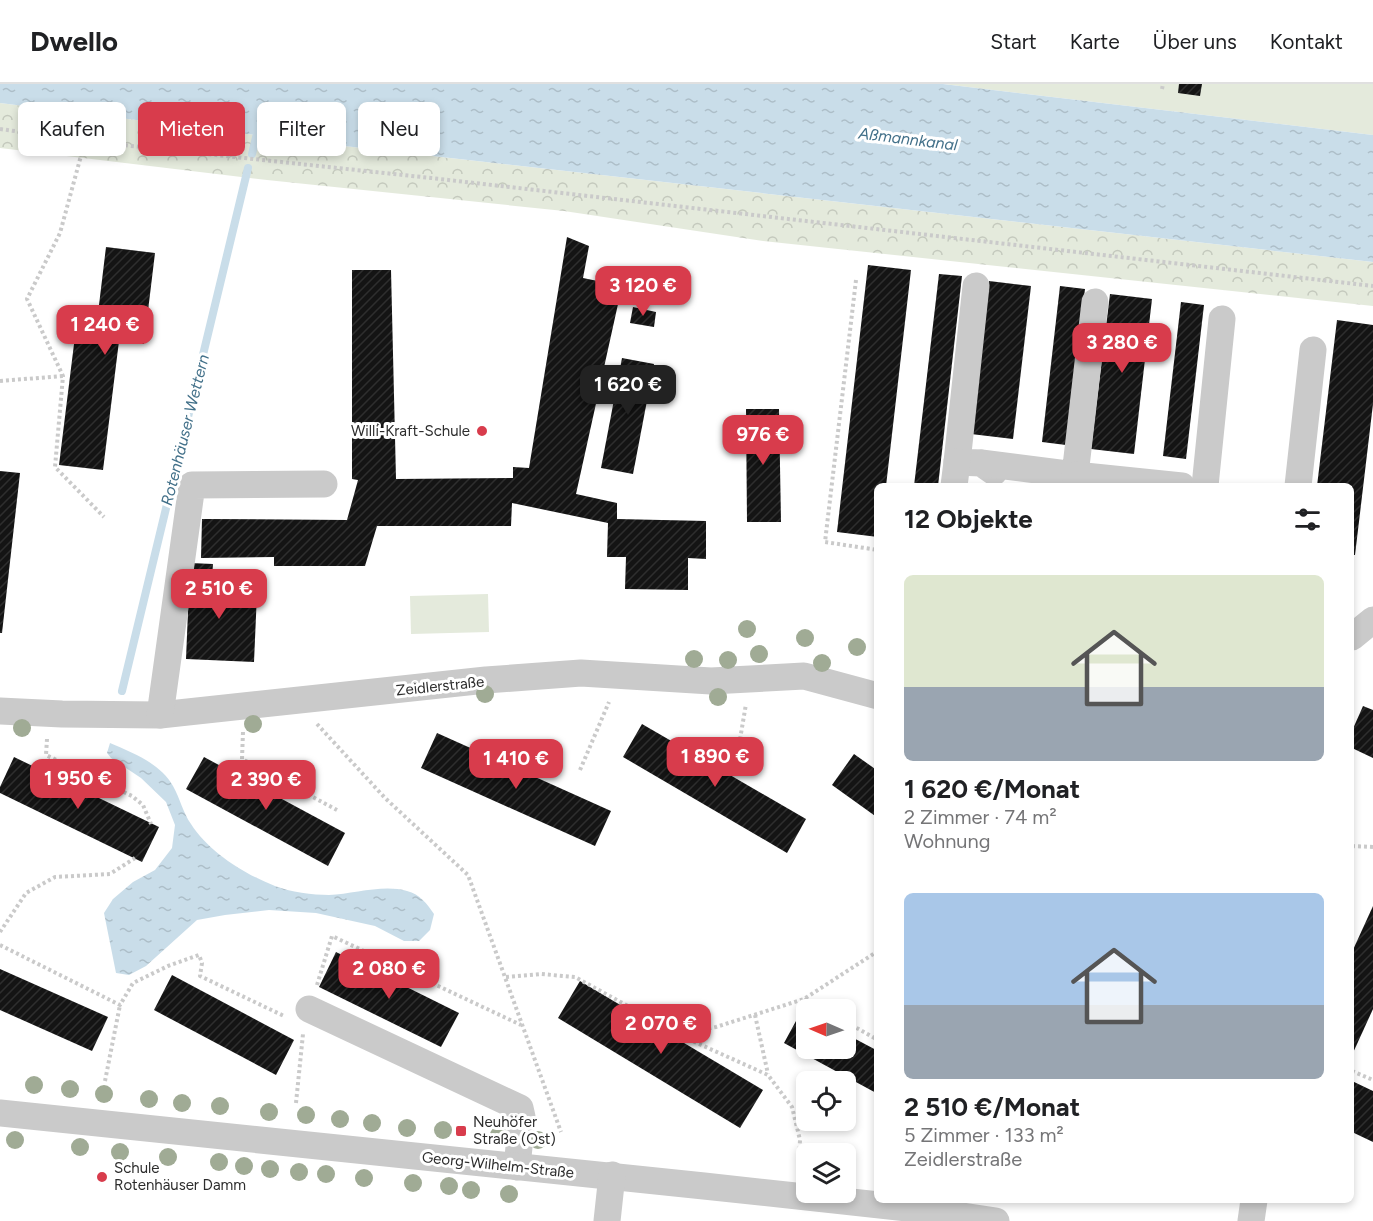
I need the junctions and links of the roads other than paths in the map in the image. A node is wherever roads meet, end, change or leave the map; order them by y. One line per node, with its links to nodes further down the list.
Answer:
1 (976, 286): 5 (street)
2 (1095, 302): 6 (street)
3 (1222, 319): 9 (street)
4 (1313, 350): 10 (street)
5 (964, 470): 6 (street); 7 (street)
6 (1075, 475): 8 (street)
7 (1005, 483)
8 (1153, 483)
9 (1204, 483)
10 (1298, 483)
11 (324, 484): 16 (street)
12 (1373, 620): 13 (street)
13 (1354, 635)
14 (874, 695): 16 (street, Zeidlerstraße)
15 (0, 711): 16 (street, Zeidlerstraße)
16 (160, 715)
17 (307, 1017): 19 (street)
18 (0, 1113): 19 (street, Georg-Wilhelm-Straße)
19 (517, 1167): 20 (street, Georg-Wilhelm-Straße)
20 (612, 1176): 22 (street); 23 (street, Georg-Wilhelm-Straße)
21 (1254, 1203): 24 (street)
22 (607, 1221)
23 (996, 1221)
24 (1251, 1221)

